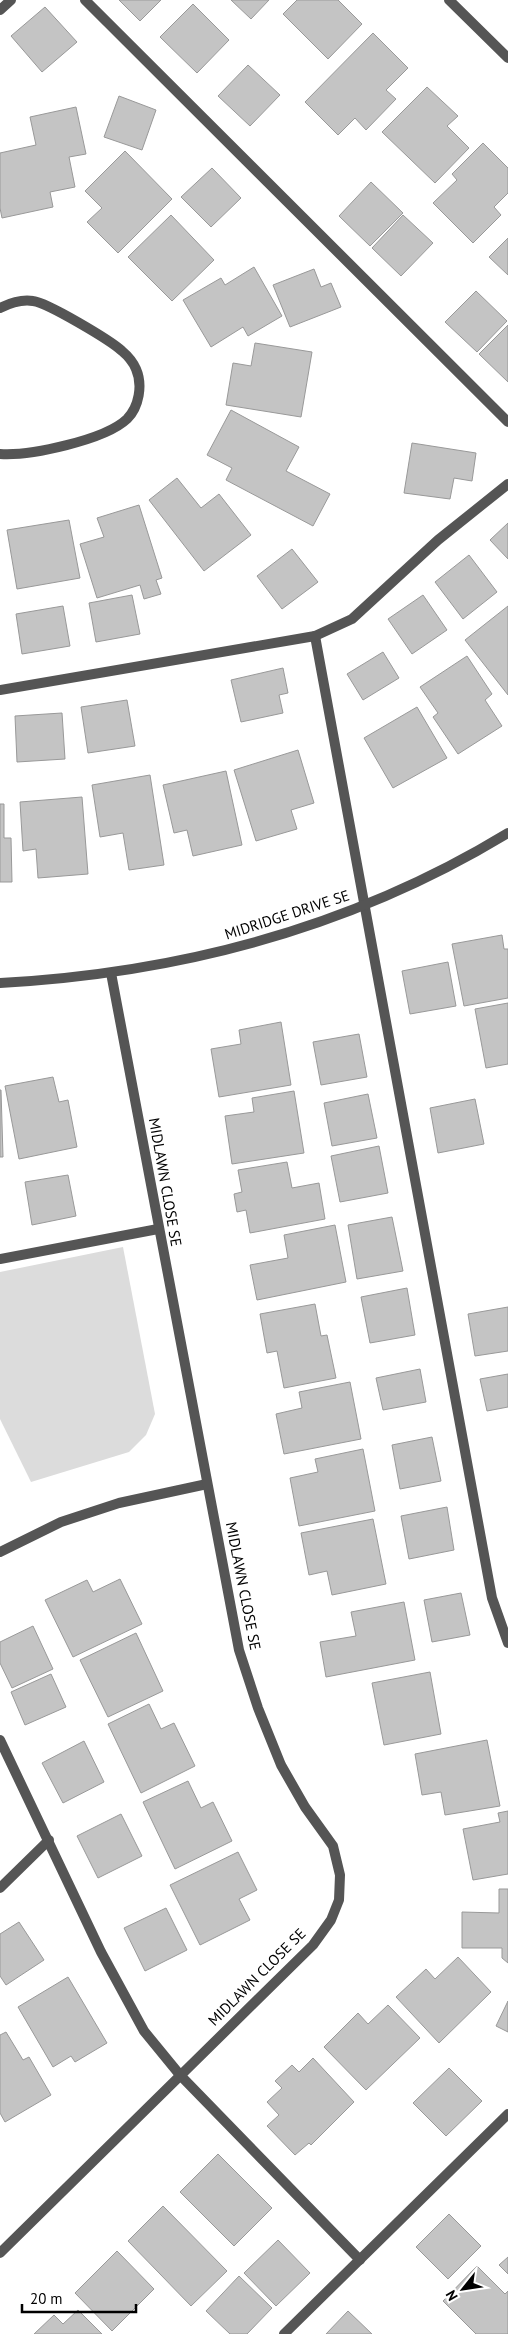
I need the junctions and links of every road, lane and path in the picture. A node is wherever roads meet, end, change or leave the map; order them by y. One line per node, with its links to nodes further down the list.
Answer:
1 (11, 0): 4 (street)
2 (85, 0): 7 (street)
3 (449, 0): 5 (street)
4 (0, 10)
5 (508, 58)
6 (0, 308): 8 (street)
7 (508, 422)
8 (0, 454)
9 (508, 484): 10 (street)
10 (315, 636): 11 (street); 13 (street)
11 (0, 690)
12 (508, 833): 13 (street, MIDRIDGE DRIVE SE)
13 (364, 905): 14 (street, MIDRIDGE DRIVE SE); 20 (street)
14 (111, 973): 15 (street, MIDRIDGE DRIVE SE); 16 (street, MIDLAWN CLOSE SE)
15 (0, 983)
16 (158, 1229): 17 (street); 18 (street, MIDLAWN CLOSE SE)
17 (0, 1259)
18 (207, 1484): 19 (street); 24 (street, MIDLAWN CLOSE SE)
19 (0, 1552)
20 (508, 1643)
21 (0, 1740): 22 (street)
22 (49, 1840): 23 (street); 24 (street)
23 (0, 1888)
24 (180, 2075): 26 (street, MIDLAWN CLOSE SE); 27 (street)
25 (508, 2114): 27 (street)
26 (0, 2253)
27 (360, 2260): 28 (street)
28 (284, 2334)

